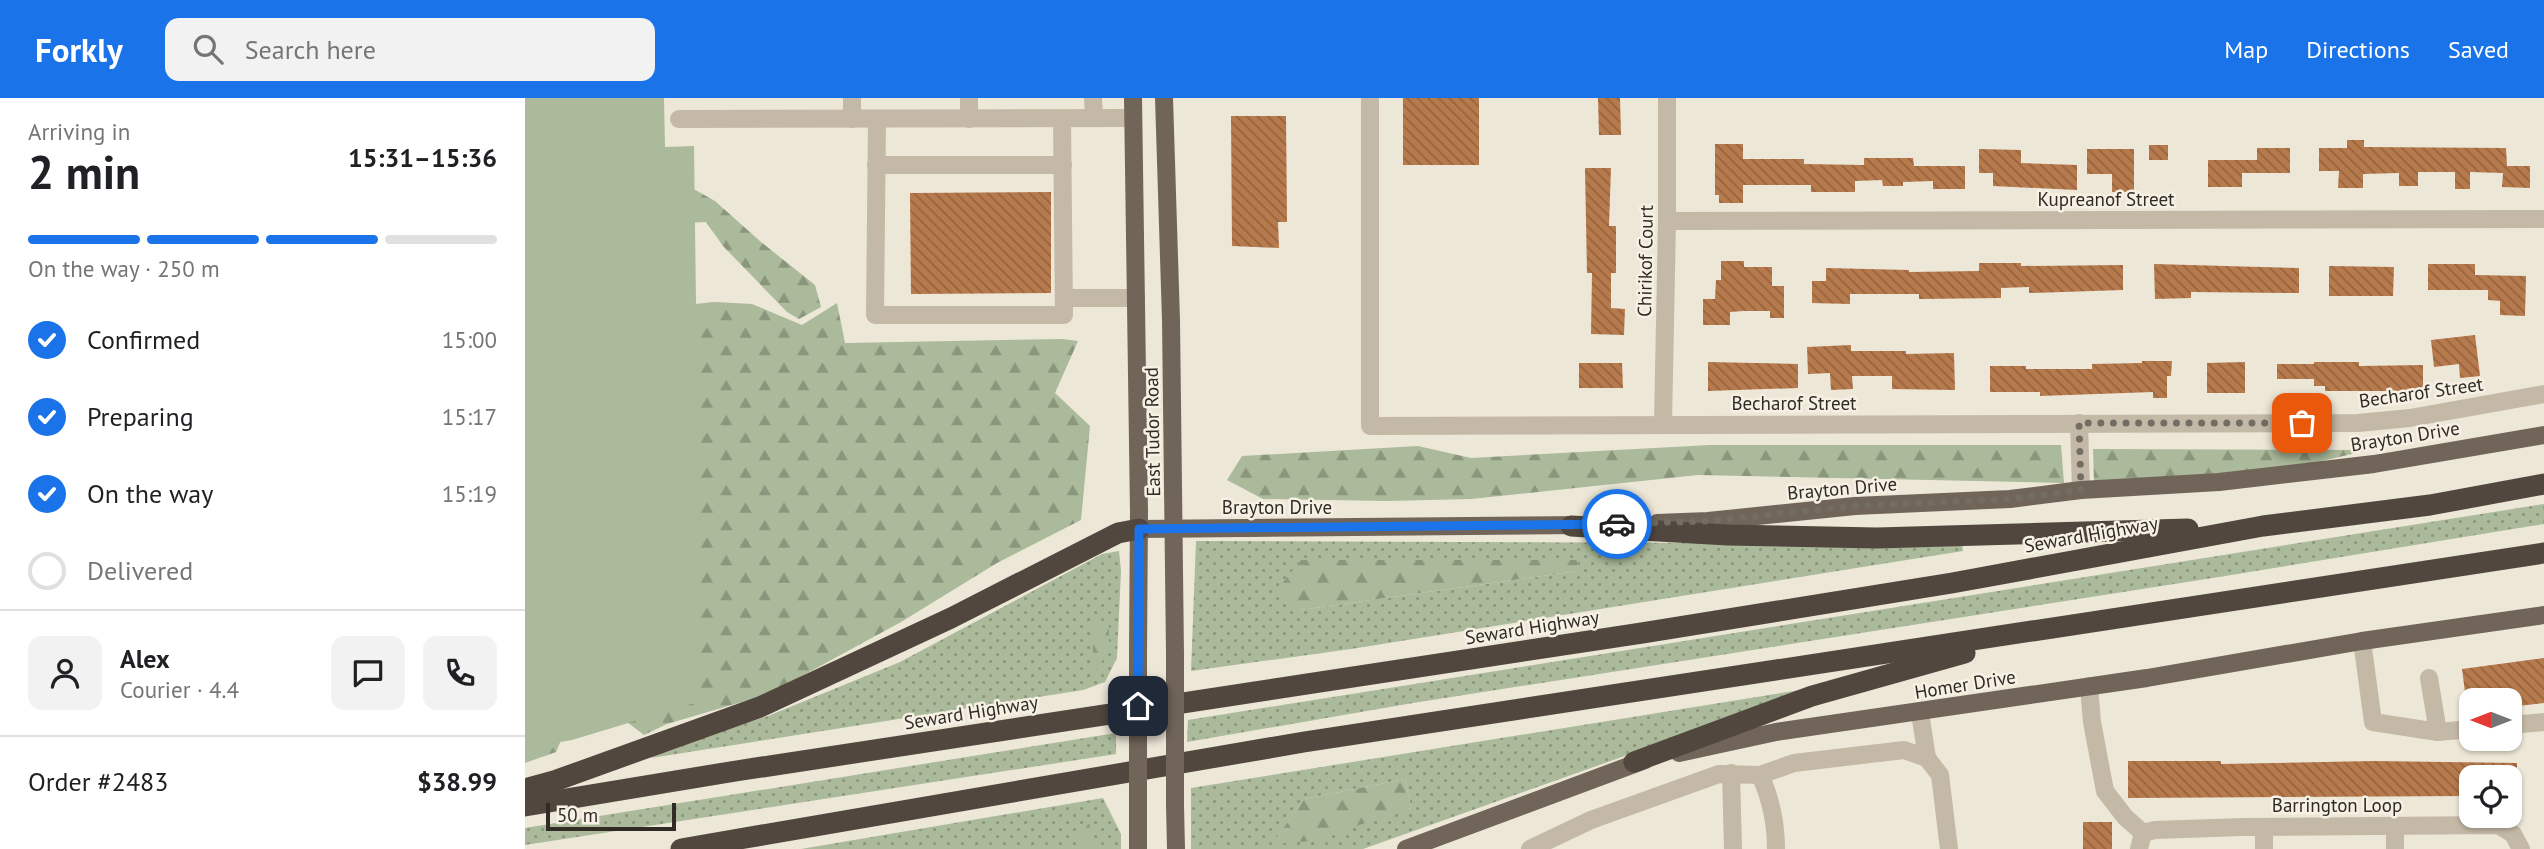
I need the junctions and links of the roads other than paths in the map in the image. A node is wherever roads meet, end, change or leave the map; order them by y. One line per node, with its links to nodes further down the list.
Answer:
1 (852, 98): 14 (street)
2 (969, 98): 12 (street)
3 (1093, 98): 8 (street)
4 (1132, 98): 9 (main road, East Tudor Road)
5 (1164, 98): 29 (main road, East Tudor Road)
6 (1370, 98): 23 (street, Becharof Street)
7 (1667, 98): 18 (street, Chirikof Court)
8 (1094, 118): 9 (street); 13 (street)
9 (1133, 118): 20 (main road, East Tudor Road)
10 (679, 119): 14 (street)
11 (877, 119): 12 (street); 14 (street); 15 (street)
12 (969, 119): 13 (street)
13 (1062, 119): 16 (street)
14 (852, 120)
15 (876, 165): 16 (street); 19 (street)
16 (1063, 165): 19 (street)
17 (2544, 219): 18 (street, Kupreanof Street)
18 (1667, 220): 23 (street, Chirikof Court)
19 (1064, 298): 20 (street)
20 (1136, 298): 30 (main road, East Tudor Road)
21 (2544, 394): 22 (street, Becharof Street)
22 (2079, 423): 23 (street, Becharof Street); 26 (street)
23 (1663, 424)
24 (2544, 435): 26 (main road, Brayton Drive)
25 (2544, 484): 28 (highway, Seward Highway)
26 (2081, 490): 27 (main road, Brayton Drive)
27 (1571, 526): 28 (highway); 29 (main road, Brayton Drive)
28 (2263, 526): 47 (highway, Seward Highway)
29 (1175, 528): 30 (main road, Brayton Drive); 53 (main road, East Tudor Road, bridge)
30 (1139, 529): 46 (highway); 52 (main road, East Tudor Road, bridge)
31 (2544, 553): 33 (highway)
32 (2544, 615): 34 (main road, Homer Drive)
33 (2055, 628): 43 (highway); 51 (highway)
34 (2362, 641): 36 (main road, Homer Drive); 41 (street)
35 (2429, 678): 41 (street)
36 (2089, 686): 37 (main road, Homer Drive); 50 (street, Barrington Loop)
37 (1920, 713): 42 (street); 43 (main road, Homer Drive)
38 (2544, 722): 39 (street)
39 (2522, 724)
40 (2459, 730): 41 (street)
41 (2438, 732)
42 (1927, 758): 45 (street); 58 (street)
43 (1634, 762): 54 (main road, Homer Drive)
44 (1731, 773): 45 (street); 55 (street); 56 (street)
45 (1759, 775): 57 (street)
46 (525, 789)
47 (525, 806)
48 (2395, 826): 49 (street, Barrington Loop); 60 (street); 61 (street, Barrington Loop)
49 (2264, 827): 50 (street, Barrington Loop); 59 (street)
50 (2141, 841)
51 (681, 849)
52 (1138, 849)
53 (1176, 849)
54 (1406, 849)
55 (1530, 849)
56 (1733, 849)
57 (1776, 849)
58 (1949, 849)
59 (2264, 849)
60 (2395, 849)
61 (2521, 849)

